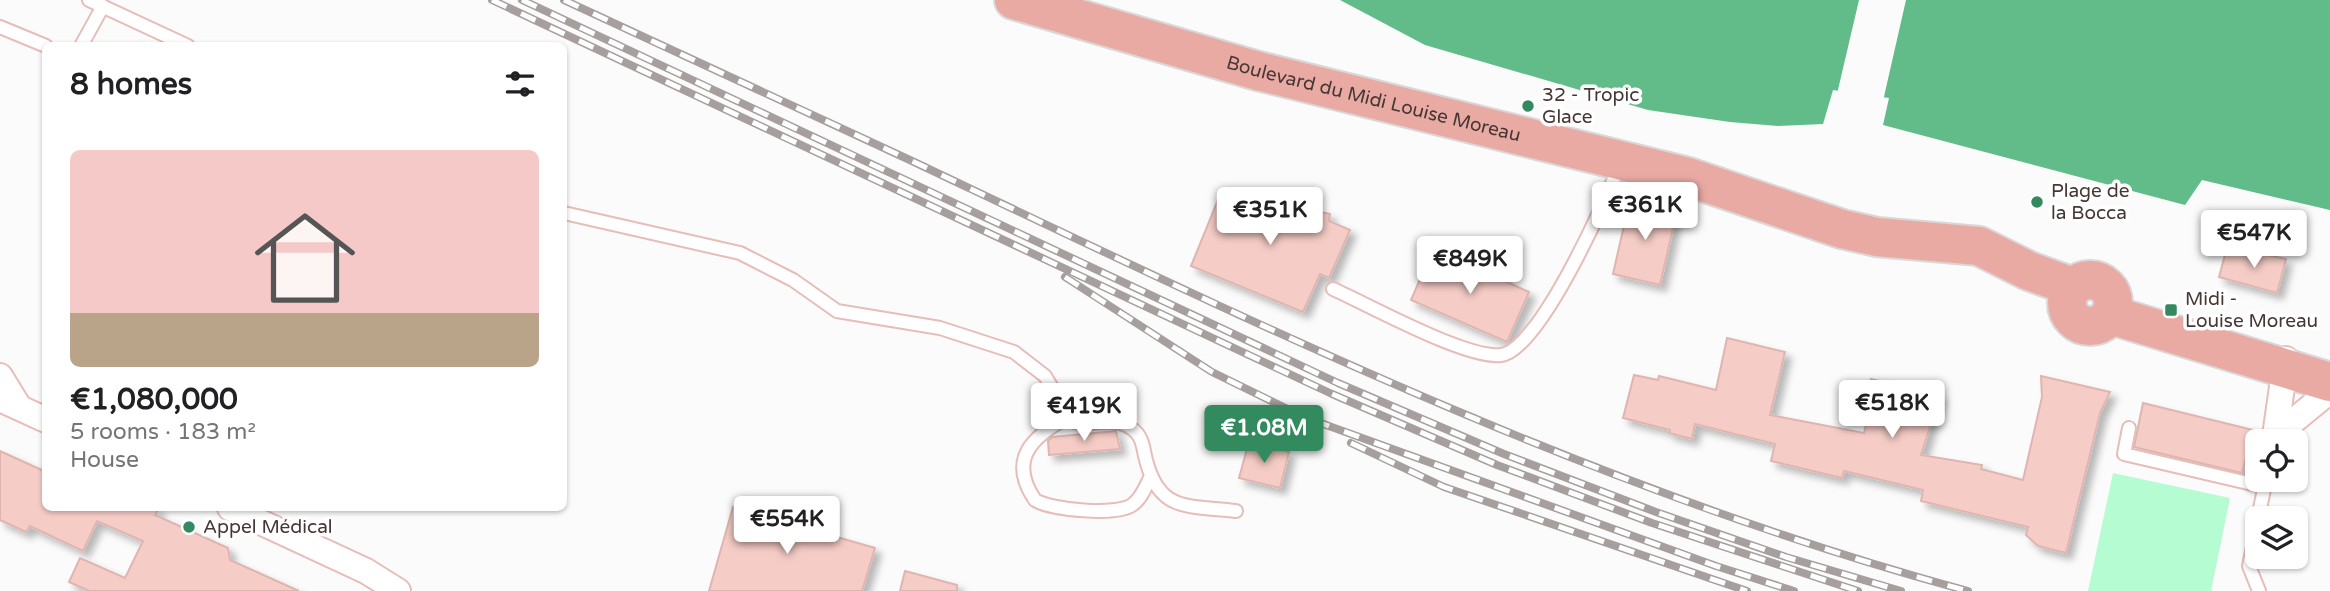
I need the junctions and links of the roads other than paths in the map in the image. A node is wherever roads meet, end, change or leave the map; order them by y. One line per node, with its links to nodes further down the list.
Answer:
1 (89, 0): 3 (lane)
2 (1014, 0): 8 (main road, Boulevard du Midi Louise Moreau)
3 (103, 6): 5 (lane); 6 (lane)
4 (0, 27): 7 (lane)
5 (83, 42)
6 (180, 42)
7 (42, 44)
8 (1621, 160): 10 (lane); 11 (main road, Boulevard du Midi Louise Moreau)
9 (567, 214): 17 (lane)
10 (1333, 289)
11 (2285, 364): 12 (main road, Boulevard du Midi Louise Moreau); 14 (main road, Boulevard du Midi Louise Moreau); 20 (street)
12 (2330, 369)
13 (0, 376): 16 (street)
14 (2330, 382)
15 (2330, 391): 21 (street)
16 (10, 403): 18 (street)
17 (1068, 417): 22 (lane); 22 (lane)
18 (42, 418)
19 (2129, 428): 23 (lane)
20 (2276, 429)
21 (2286, 429)
22 (1150, 478): 25 (lane)
23 (2245, 479)
24 (236, 511): 27 (street)
25 (1236, 511)
26 (2250, 569): 28 (lane)
27 (398, 591)
28 (2259, 591)

